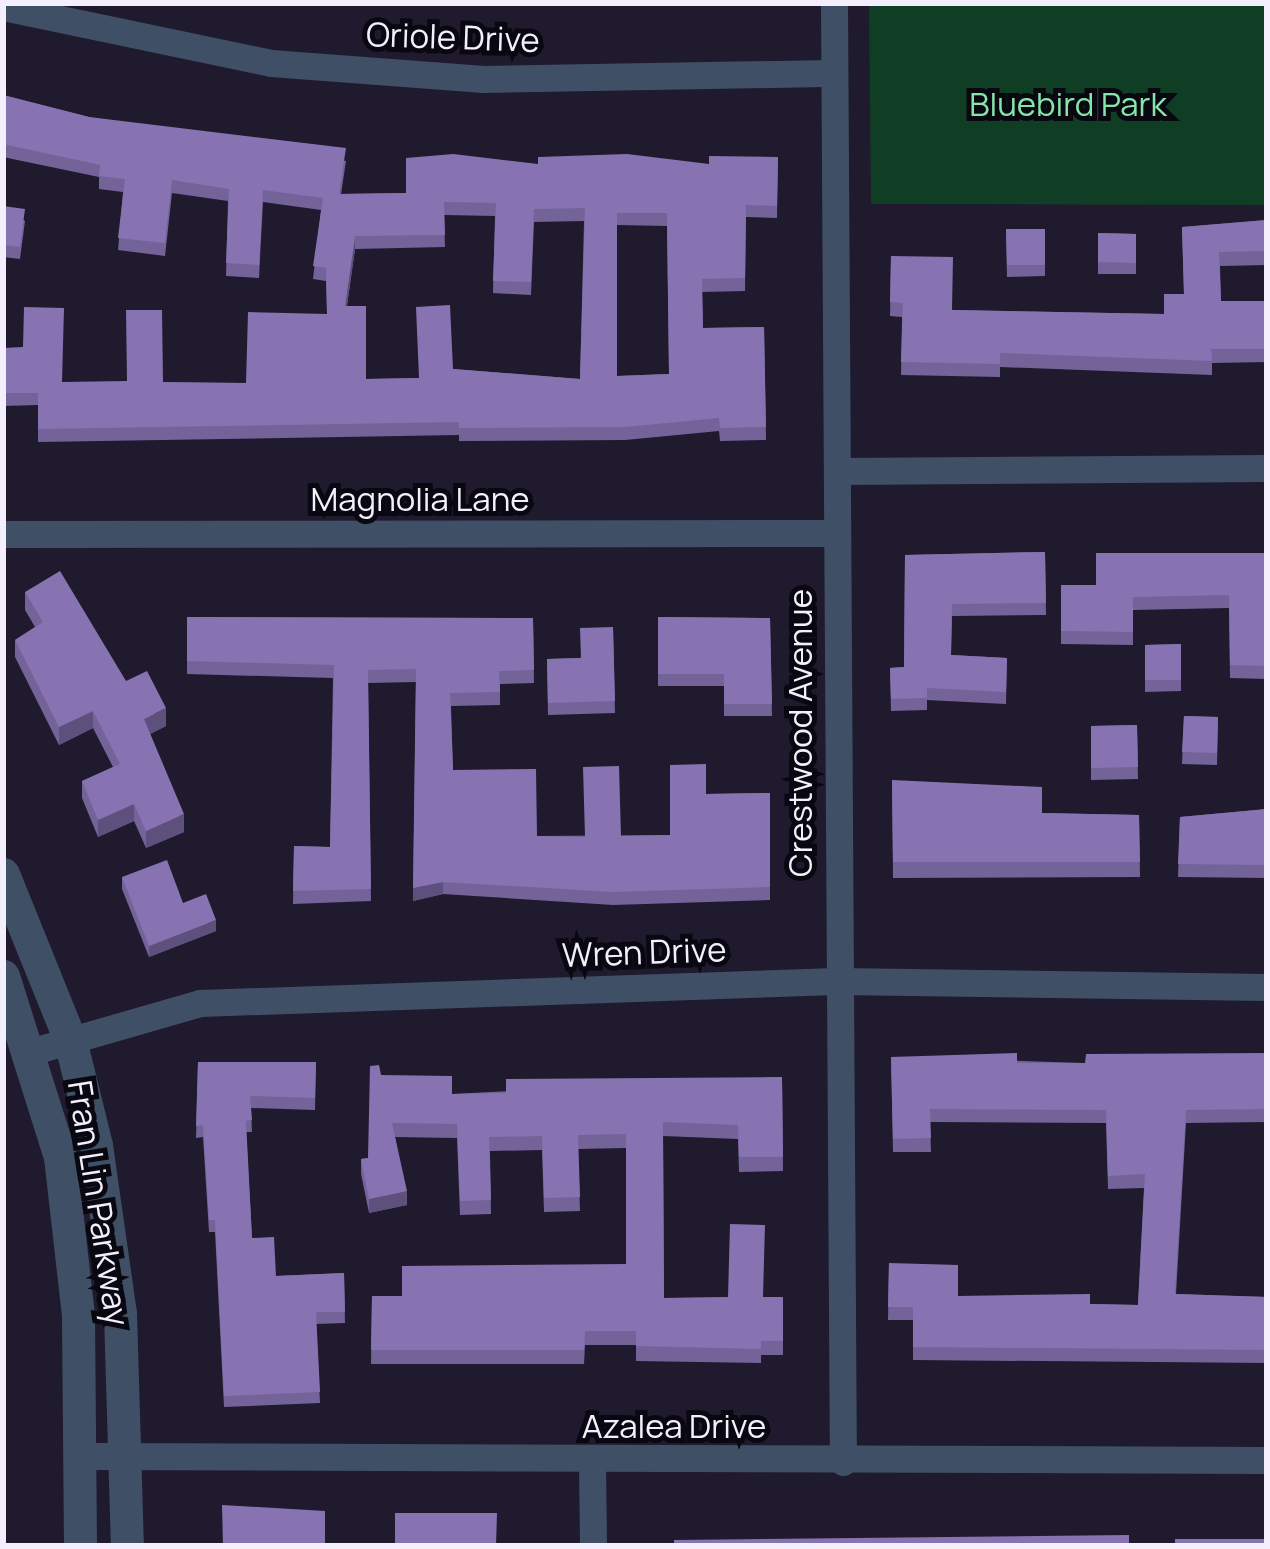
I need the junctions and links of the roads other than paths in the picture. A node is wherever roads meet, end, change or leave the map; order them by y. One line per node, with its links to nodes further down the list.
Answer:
1 (834, 3): 3 (street, Crestwood Avenue)
2 (3, 7): 3 (street, Oriole Drive)
3 (834, 73): 5 (street, Crestwood Avenue)
4 (1267, 468): 5 (street)
5 (838, 471): 6 (street, Crestwood Avenue)
6 (836, 533): 7 (street, Magnolia Lane); 10 (street, Crestwood Avenue)
7 (3, 535)
8 (3, 874): 12 (street, Fran Lin Parkway)
9 (3, 976): 13 (street, Fran Lin Parkway)
10 (837, 981): 11 (street, Wren Drive); 12 (street, Wren Drive); 18 (street, Crestwood Avenue)
11 (1267, 986)
12 (70, 1040): 13 (street, Wren Drive); 15 (street, Fran Lin Parkway)
13 (30, 1052): 14 (street, Fran Lin Parkway)
14 (80, 1456): 15 (street, Azalea Drive); 19 (street, Fran Lin Parkway)
15 (126, 1457): 17 (street, Azalea Drive); 20 (street, Fran Lin Parkway)
16 (1267, 1460): 18 (street, Azalea Drive)
17 (592, 1462): 18 (street, Azalea Drive); 21 (street)
18 (843, 1462)
19 (80, 1546)
20 (127, 1546)
21 (593, 1546)

